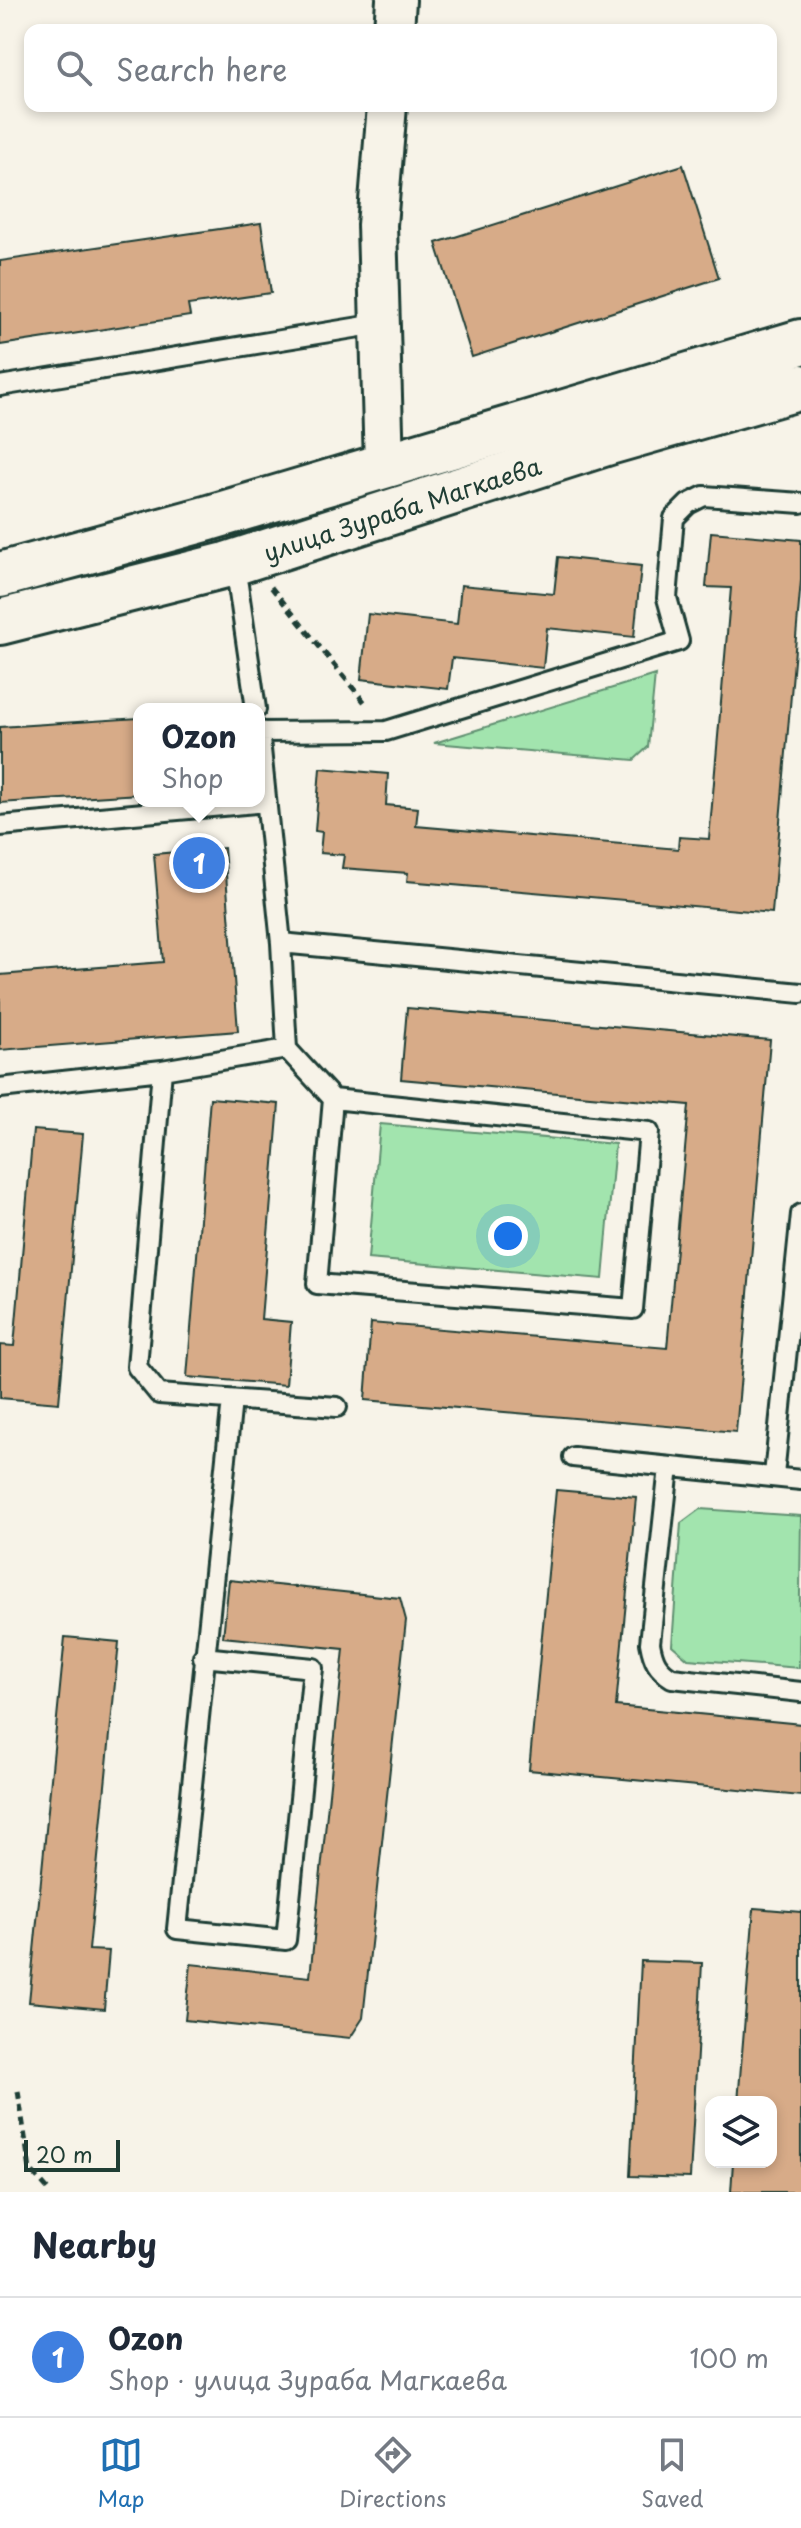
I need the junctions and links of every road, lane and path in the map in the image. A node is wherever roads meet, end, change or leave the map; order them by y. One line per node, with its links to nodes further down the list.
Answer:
1 (396, 0): 2 (street)
2 (394, 24)
3 (386, 112): 4 (street)
4 (378, 324): 6 (lane); 9 (street)
5 (801, 342): 8 (main road, улица Зураба Магкаева)
6 (0, 386)
7 (801, 387): 8 (main road, улица Зураба Магкаева)
8 (603, 423): 9 (main road, улица Зураба Магкаева); 11 (main road, улица Зураба Магкаева)
9 (384, 465): 12 (main road, улица Зураба Магкаева)
10 (801, 503): 17 (lane)
11 (226, 565): 14 (main road, улица Зураба Магкаева); 15 (lane)
12 (0, 575)
13 (270, 586): 16 (path)
14 (0, 622)
15 (255, 703)
16 (366, 704)
17 (265, 731)
18 (265, 792): 19 (lane)
19 (266, 802): 22 (lane)
20 (211, 807): 21 (lane)
21 (0, 826)
22 (281, 943): 23 (lane); 24 (lane)
23 (801, 993)
24 (287, 1049): 25 (lane); 27 (lane)
25 (162, 1070): 26 (lane); 29 (lane)
26 (0, 1088)
27 (333, 1099): 27 (lane)
28 (801, 1214): 33 (lane)
29 (232, 1400): 30 (lane); 35 (lane)
30 (337, 1407)
31 (573, 1457): 32 (lane)
32 (669, 1467): 33 (lane); 36 (lane)
33 (774, 1475): 34 (lane)
34 (801, 1480)
35 (203, 1657): 35 (lane)
36 (801, 1692)
37 (18, 2091): 38 (path)
38 (50, 2192)

